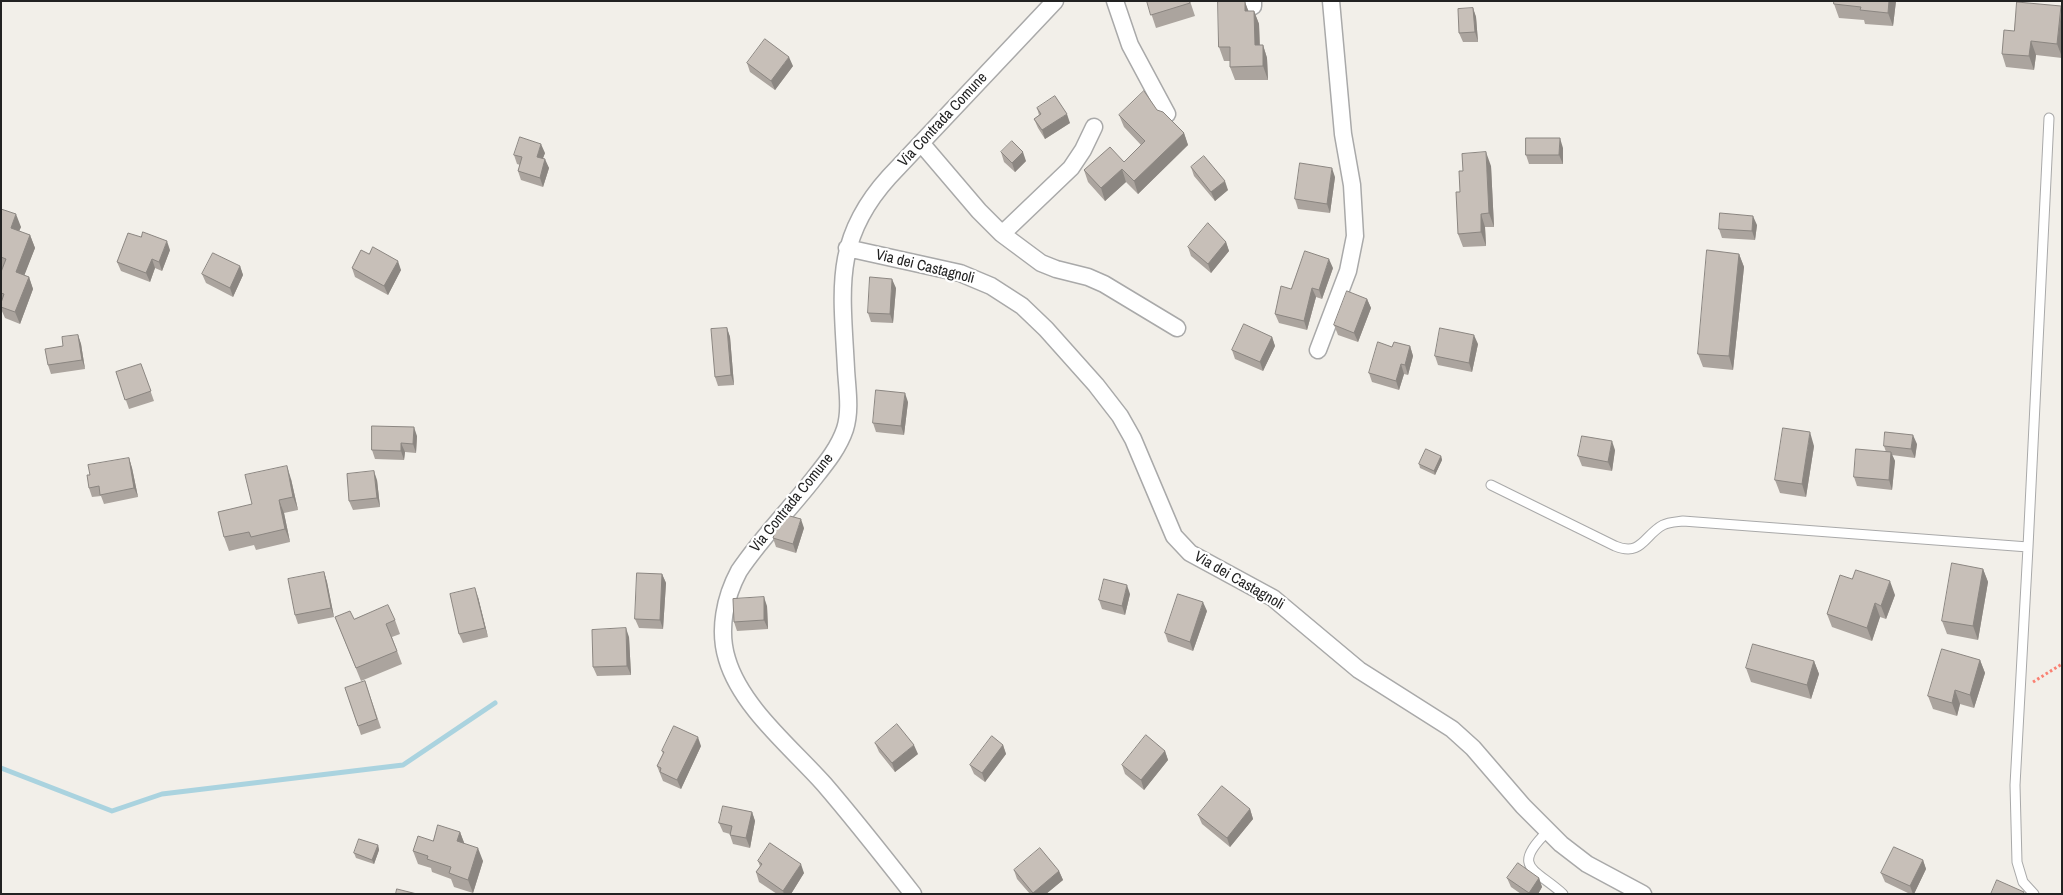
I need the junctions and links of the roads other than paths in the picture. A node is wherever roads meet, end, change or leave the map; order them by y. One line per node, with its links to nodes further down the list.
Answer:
1 (1055, 1): 7 (street, Via Contrada Comune)
2 (1115, 1): 4 (street)
3 (1331, 1): 11 (street)
4 (1168, 114)
5 (2049, 118): 13 (lane)
6 (1094, 127): 8 (street)
7 (921, 143): 8 (street); 9 (street, Via Contrada Comune)
8 (1002, 234): 10 (street)
9 (847, 248): 14 (street, Via dei Castagnoli); 15 (street, Via Contrada Comune)
10 (1178, 328)
11 (1318, 350)
12 (1491, 485): 13 (lane)
13 (2028, 547): 18 (lane)
14 (1547, 832): 16 (lane); 17 (street, Via dei Castagnoli)
15 (913, 894)
16 (1563, 894)
17 (1643, 894)
18 (2034, 894)

